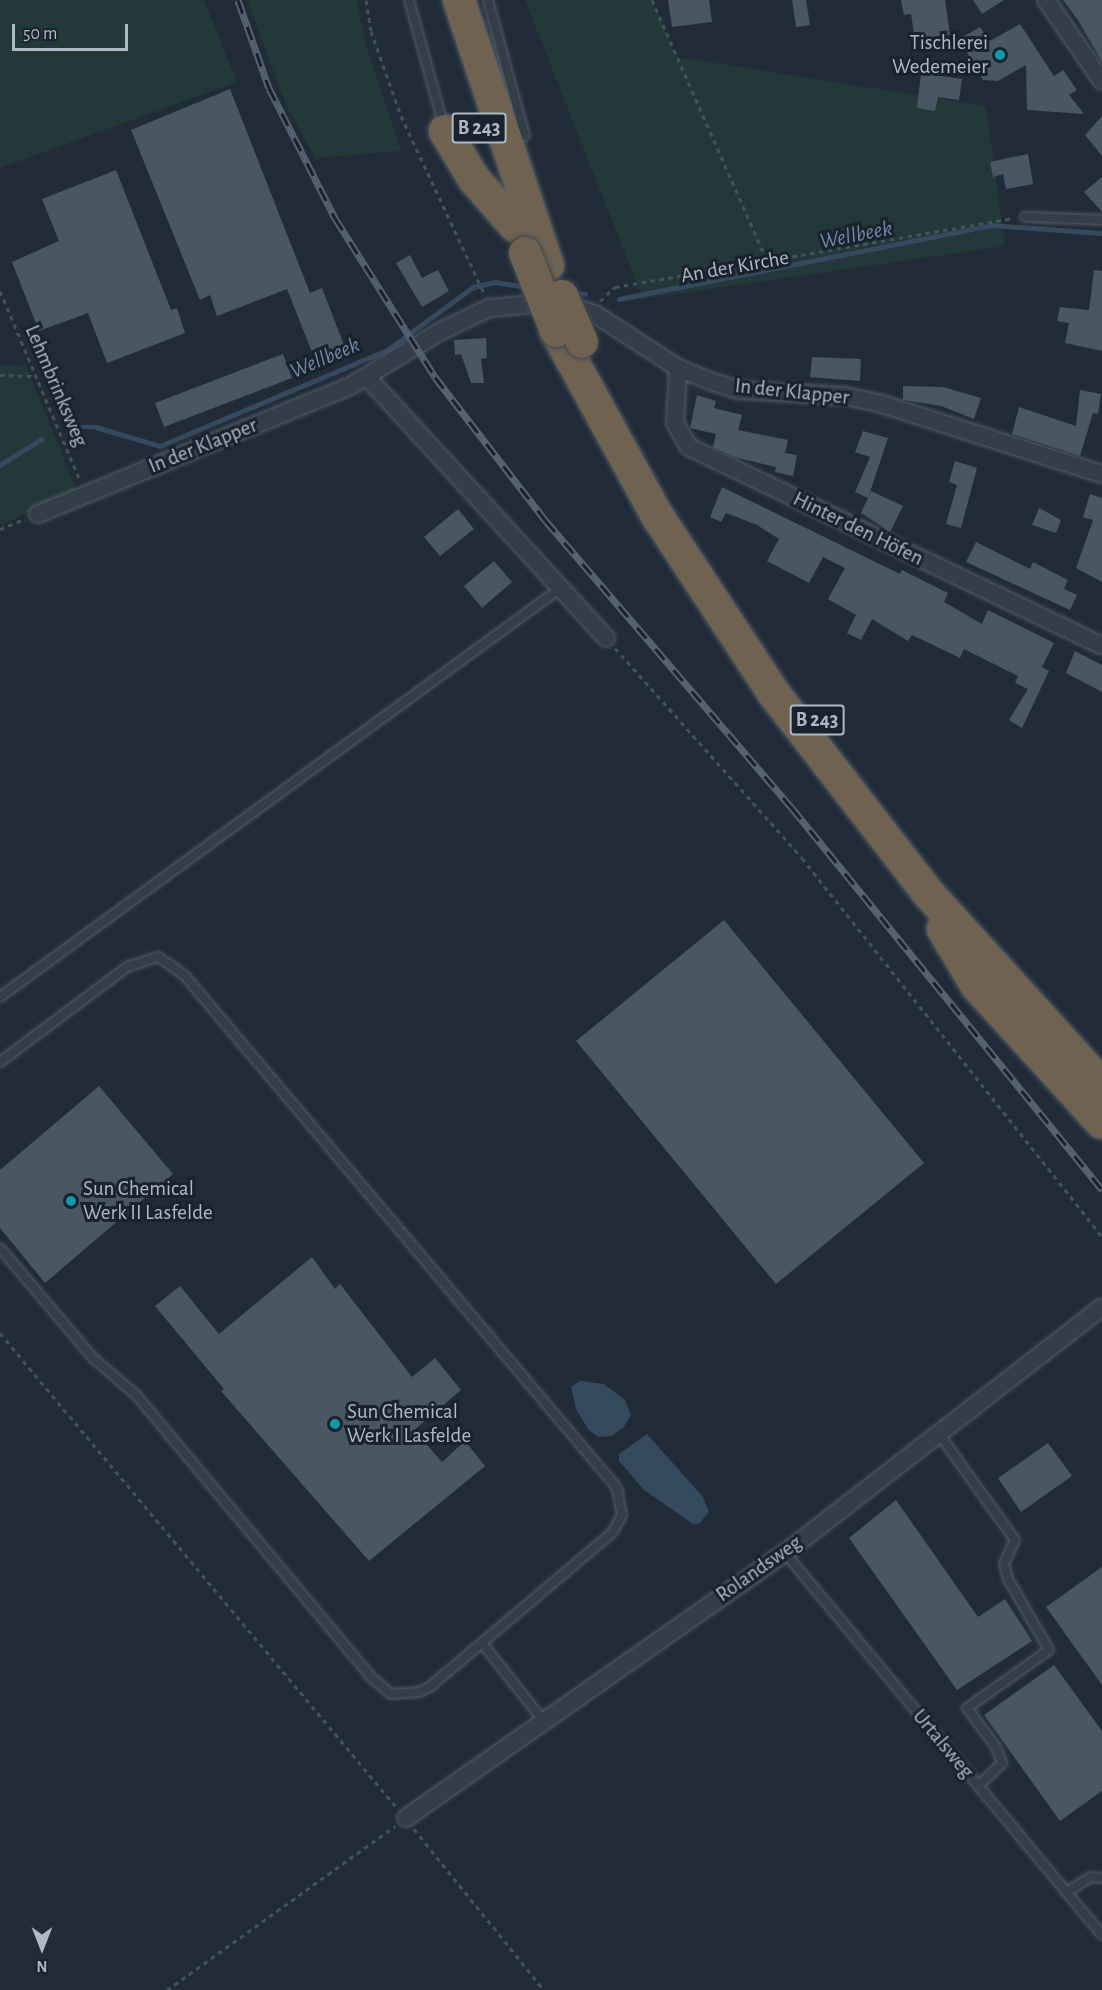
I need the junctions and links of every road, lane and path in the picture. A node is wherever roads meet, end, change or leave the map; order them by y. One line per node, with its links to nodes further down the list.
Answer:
1 (366, 0): 16 (path)
2 (409, 0): 9 (lane)
3 (439, 0): 13 (highway, B 243)
4 (459, 0): 13 (highway, B 243)
5 (488, 0): 10 (lane)
6 (652, 0): 14 (path)
7 (1046, 0): 8 (street)
8 (1102, 81)
9 (445, 131): 13 (highway)
10 (525, 136): 13 (highway)
11 (1025, 217): 12 (lane); 14 (path, An der Kirche)
12 (1102, 220)
13 (530, 239): 18 (highway, B 243, bridge)
14 (768, 262): 17 (path, An der Kirche)
15 (0, 291): 21 (path, Lehmbrinksweg)
16 (484, 293)
17 (594, 314): 19 (street, In der Klapper); 22 (street, In der Klapper)
18 (569, 337): 30 (highway, B 243); 33 (highway, B 243)
19 (678, 368): 23 (street, In der Klapper); 29 (street, Hinter den Höfen)
20 (0, 375): 21 (path)
21 (36, 376): 24 (path, Lehmbrinksweg)
22 (367, 377): 24 (street, In der Klapper); 27 (street)
23 (1102, 474)
24 (85, 493): 25 (street, In der Klapper)
25 (38, 514): 26 (path)
26 (0, 530)
27 (562, 587): 28 (street); 31 (lane)
28 (606, 638): 36 (path)
29 (1102, 646)
30 (928, 893): 34 (highway, B 243); 35 (highway)
31 (0, 997)
32 (0, 1062): 42 (lane)
33 (1102, 1062)
34 (1102, 1085)
35 (1102, 1123)
36 (1102, 1236)
37 (0, 1248): 42 (lane)
38 (1102, 1307): 40 (street, Rolandsweg)
39 (0, 1333): 45 (path)
40 (939, 1434): 41 (street, Rolandsweg); 44 (lane)
41 (785, 1552): 43 (street, Rolandsweg); 44 (lane, Urtalsweg)
42 (482, 1643): 43 (lane)
43 (542, 1719): 45 (street, Rolandsweg)
44 (978, 1786): 47 (lane, Urtalsweg)
45 (406, 1818): 49 (path); 50 (path)
46 (1102, 1878): 47 (lane)
47 (1067, 1892): 48 (lane, Urtalsweg)
48 (1102, 1935)
49 (167, 1990)
50 (544, 1990)

